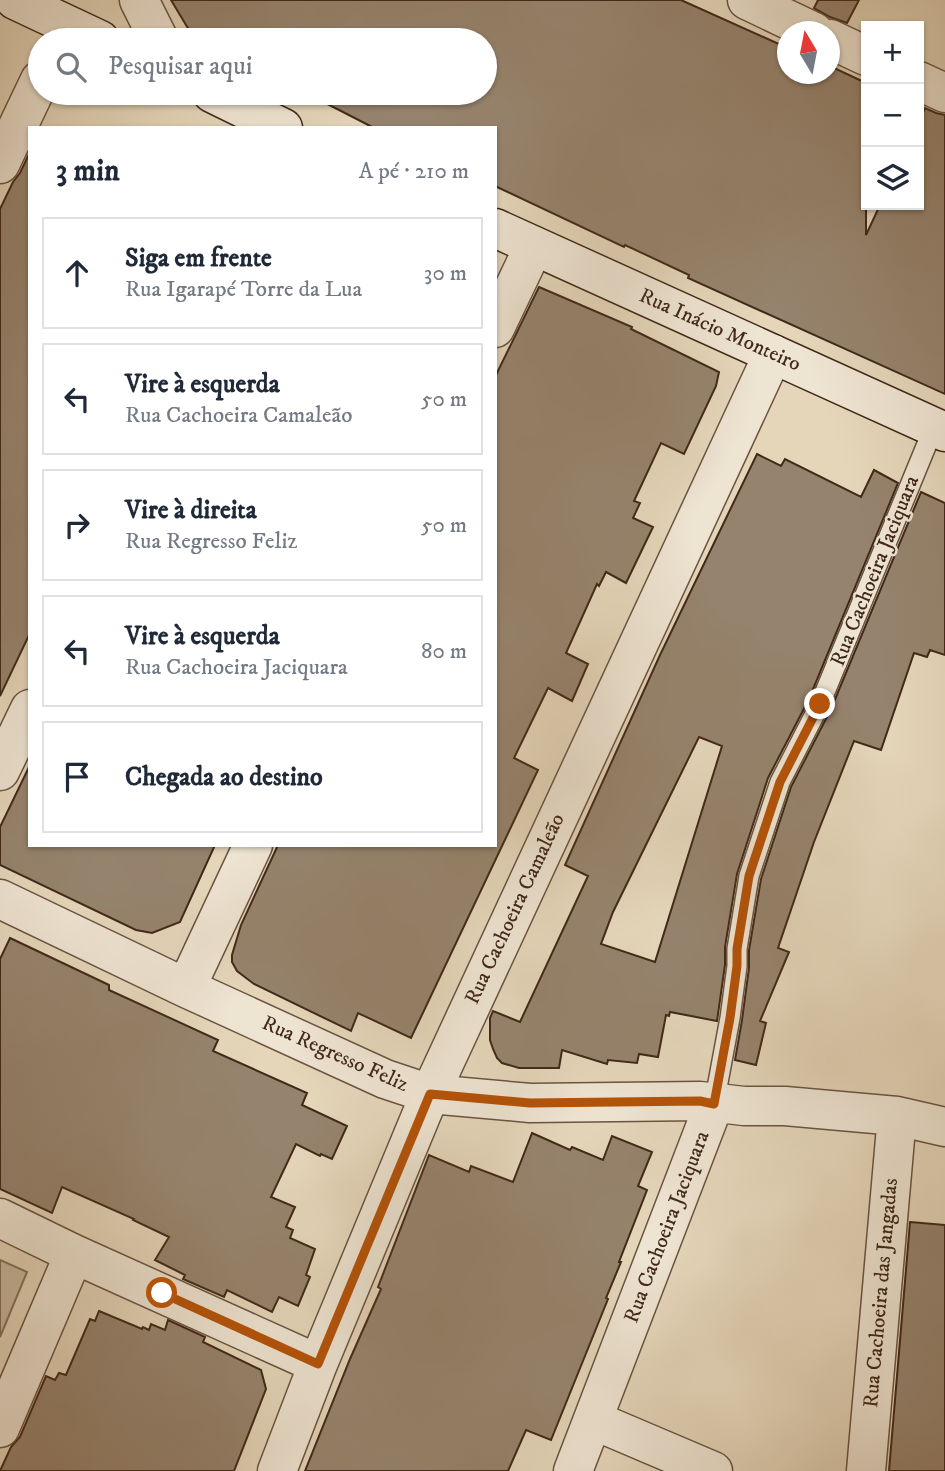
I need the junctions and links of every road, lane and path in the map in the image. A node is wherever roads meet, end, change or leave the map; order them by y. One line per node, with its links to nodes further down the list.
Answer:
1 (15, 0): 5 (street)
2 (139, 0): 6 (street)
3 (747, 0): 4 (street)
4 (791, 21)
5 (63, 28)
6 (153, 28)
7 (840, 44): 8 (street)
8 (861, 54)
9 (924, 83): 10 (street)
10 (945, 93)
11 (28, 105): 14 (street)
12 (236, 105): 13 (street)
13 (279, 126)
14 (0, 164)
15 (497, 229): 16 (street, Rua Inácio Monteiro)
16 (534, 246): 17 (street); 18 (street, Rua Inácio Monteiro)
17 (497, 324)
18 (773, 354): 19 (street, Rua Inácio Monteiro); 25 (street, Rua Cachoeira Camaleão)
19 (940, 429): 26 (lane, Rua Cachoeira Jaciquara)
20 (28, 713): 21 (street)
21 (0, 771)
22 (252, 847): 24 (street)
23 (0, 898): 24 (street, Rua Regresso Feliz)
24 (186, 988): 25 (street, Rua Regresso Feliz)
25 (430, 1094): 26 (street, Rua Regresso Feliz); 31 (street, Rua Cachoeira Camaleão)
26 (714, 1104): 27 (street, Rua Regresso Feliz); 32 (street, Rua Cachoeira Jaciquara)
27 (897, 1116): 28 (street, Rua Regresso Feliz); 37 (street, Rua Cachoeira das Jangadas)
28 (945, 1127)
29 (0, 1218): 30 (street)
30 (74, 1254): 31 (street); 33 (street)
31 (318, 1364): 34 (street, Rua Cachoeira Camaleão)
32 (593, 1420): 35 (street, Rua Cachoeira Jaciquara); 36 (street)
33 (0, 1428)
34 (276, 1471)
35 (573, 1471)
36 (713, 1471)
37 (866, 1471)

